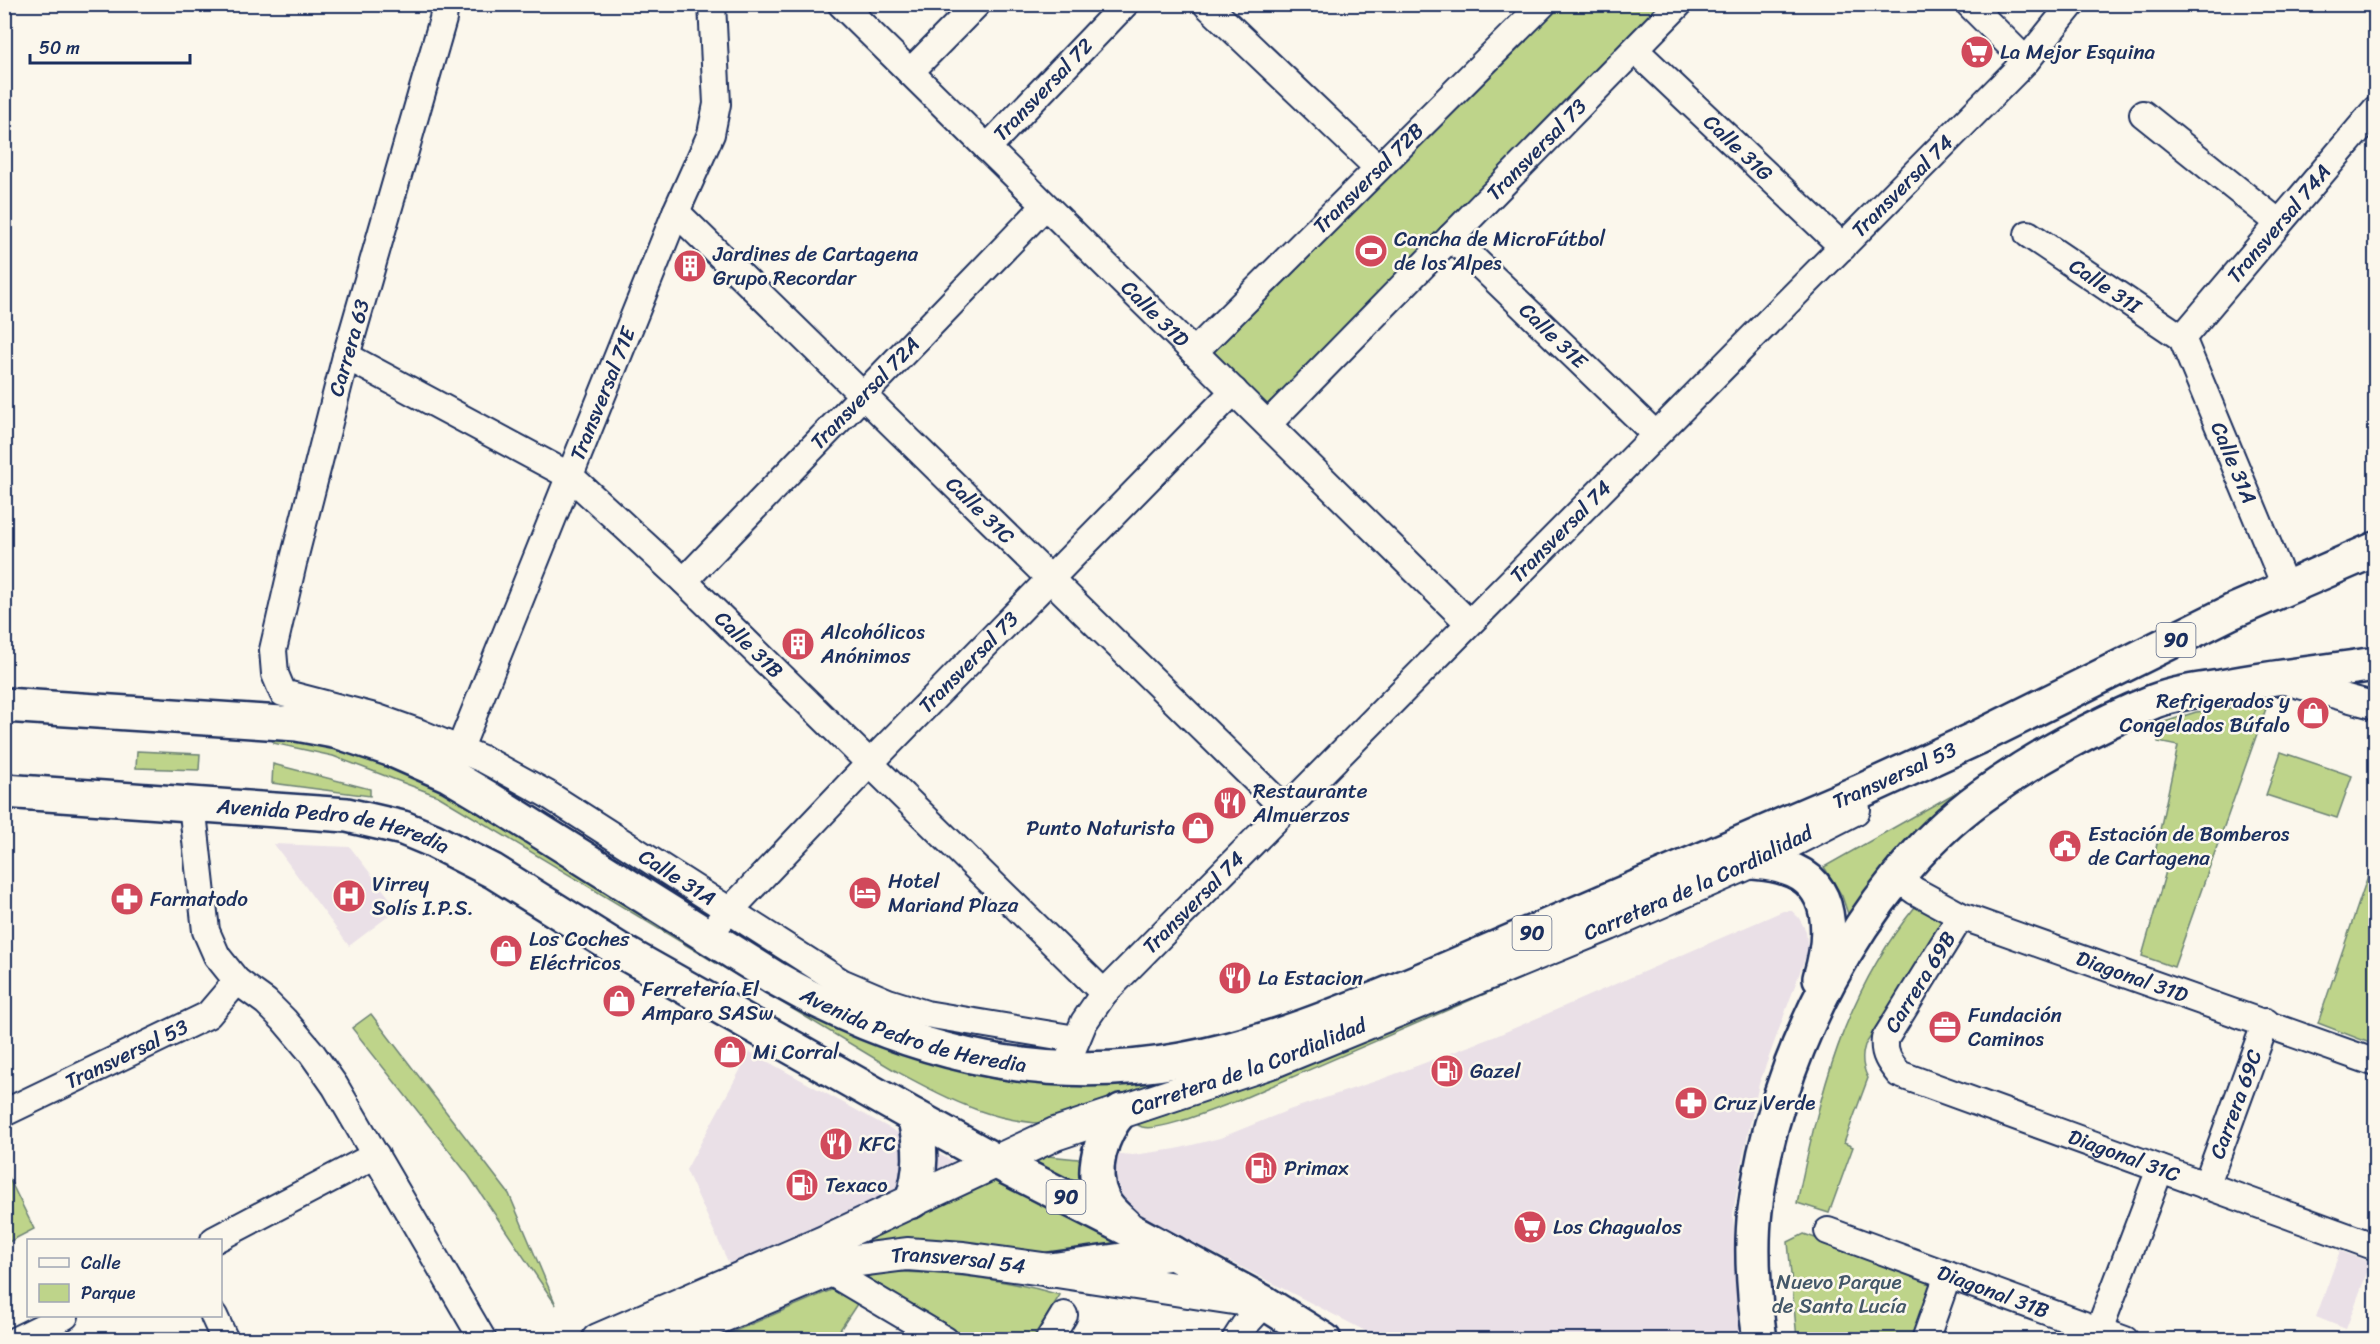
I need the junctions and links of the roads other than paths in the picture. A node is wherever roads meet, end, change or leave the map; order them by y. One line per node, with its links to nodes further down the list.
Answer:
1 (445, 4): 26 (street, Carrera 63)
2 (712, 4): 19 (street, Transversal 71E)
3 (841, 4): 13 (street, Calle 31D)
4 (977, 4): 13 (street)
5 (1125, 4): 16 (street, Transversal 72)
6 (1206, 4): 17 (street)
7 (1543, 4): 17 (street, Transversal 72B)
8 (1679, 4): 11 (street, Transversal 73)
9 (1969, 4): 12 (street)
10 (2072, 4): 12 (street, Transversal 74)
11 (1635, 50): 22 (street, Transversal 73); 23 (street, Calle 31G)
12 (2026, 61): 23 (street, Transversal 74)
13 (910, 72): 16 (street, Calle 31D)
14 (2376, 109): 20 (street, Transversal 74A)
15 (2143, 114): 20 (street)
16 (987, 148): 18 (street, Calle 31D)
17 (1378, 168): 25 (street, Transversal 72B)
18 (1046, 206): 25 (street, Calle 31D); 28 (street, Transversal 72A)
19 (676, 212): 28 (street, Calle 31C); 31 (street, Transversal 71E)
20 (2279, 223): 24 (street, Transversal 74A)
21 (2028, 234): 24 (street, Calle 31I)
22 (1451, 237): 29 (street, Transversal 73); 30 (street, Calle 31E)
23 (1843, 247): 30 (street, Transversal 74)
24 (2182, 338): 35 (street, Calle 31A)
25 (1194, 352): 27 (street, Calle 31D)
26 (346, 357): 31 (street, Calle 31B); 41 (street, Carrera 63)
27 (1234, 391): 29 (street, Calle 31D); 33 (street, Transversal 73)
28 (863, 394): 33 (street, Calle 31C); 34 (street, Transversal 72A)
29 (1268, 424): 36 (street, Calle 31D)
30 (1655, 434): 36 (street, Transversal 74)
31 (570, 476): 34 (street, Calle 31B); 43 (street, Transversal 71E)
32 (2376, 549): 35 (highway, Carretera de la Cordialidad / 90)
33 (1051, 579): 44 (street, Transversal 73); 47 (street, Calle 31C)
34 (684, 581): 44 (street, Calle 31B)
35 (2286, 588): 42 (highway, Carretera de la Cordialidad / 90)
36 (1469, 623): 47 (street, Transversal 74)
37 (2376, 664): 38 (highway)
38 (2275, 678): 40 (street); 50 (highway)
39 (4, 705): 41 (highway, Avenida Pedro de Heredia)
40 (2376, 706)
41 (278, 707): 43 (highway, Avenida Pedro de Heredia)
42 (1979, 737): 48 (highway, Transversal 53 / 90); 49 (main road, Carretera de la Cordialidad / 90)
43 (455, 762): 51 (street, Calle 31A); 53 (highway, Avenida Pedro de Heredia)
44 (870, 763): 51 (street, Transversal 73); 55 (street, Calle 31B)
45 (4, 791): 46 (highway, Avenida Pedro de Heredia)
46 (196, 804): 54 (street); 63 (highway, Avenida Pedro de Heredia)
47 (1285, 809): 55 (street, Transversal 74)
48 (1702, 860): 49 (highway); 59 (highway, Transversal 53 / 90)
49 (1748, 863): 57 (highway); 61 (main road, Carretera de la Cordialidad / 90)
50 (1897, 878): 52 (street, Diagonal 31D); 57 (highway)
51 (729, 910): 53 (street, Transversal 73); 59 (street, Calle 31A)
52 (1960, 916): 56 (street, Diagonal 31D); 58 (street, Carrera 69B)
53 (706, 936): 59 (highway, Avenida Pedro de Heredia)
54 (237, 981): 62 (street, Transversal 53); 64 (street)
55 (1104, 993): 59 (street, Transversal 74)
56 (2266, 1022): 60 (street, Diagonal 31D); 67 (street, Carrera 69C)
57 (1799, 1049): 91 (highway)
58 (1884, 1050): 66 (street, Diagonal 31C)
59 (1072, 1054)
60 (2376, 1063)
61 (1121, 1111): 65 (main road, Carretera de la Cordialidad / 90); 70 (highway)
62 (4, 1113)
63 (914, 1116): 65 (highway, Avenida Pedro de Heredia); 68 (highway)
64 (376, 1155): 71 (street); 84 (street)
65 (999, 1162): 68 (main road, Transversal 54); 70 (highway, Avenida Pedro de Heredia / 90)
66 (2160, 1169): 67 (street, Diagonal 31C); 81 (street)
67 (2206, 1186): 72 (street, Diagonal 31C)
68 (912, 1201): 85 (main road, Transversal 54)
69 (1828, 1231): 76 (street, Diagonal 31B)
70 (1134, 1232): 73 (highway, Avenida Pedro de Heredia / 90)
71 (216, 1239)
72 (2376, 1247)
73 (1173, 1253): 74 (highway); 77 (highway, Avenida Pedro de Heredia / 90)
74 (1050, 1269): 75 (main road, Transversal 54); 77 (main road, Transversal 54)
75 (827, 1270): 86 (main road, Transversal 54); 87 (street)
76 (1948, 1275): 81 (street, Diagonal 31B); 92 (street)
77 (1264, 1303): 89 (street); 90 (highway, Avenida Pedro de Heredia / 90)
78 (1064, 1315): 88 (street)
79 (63, 1317): 82 (street)
80 (214, 1317): 83 (street)
81 (2099, 1330): 93 (street, Diagonal 31B)
82 (16, 1340)
83 (225, 1340)
84 (483, 1340)
85 (598, 1340)
86 (666, 1340)
87 (945, 1340)
88 (1049, 1340)
89 (1235, 1340)
90 (1324, 1340)
91 (1760, 1340)
92 (1925, 1340)
93 (2125, 1340)

